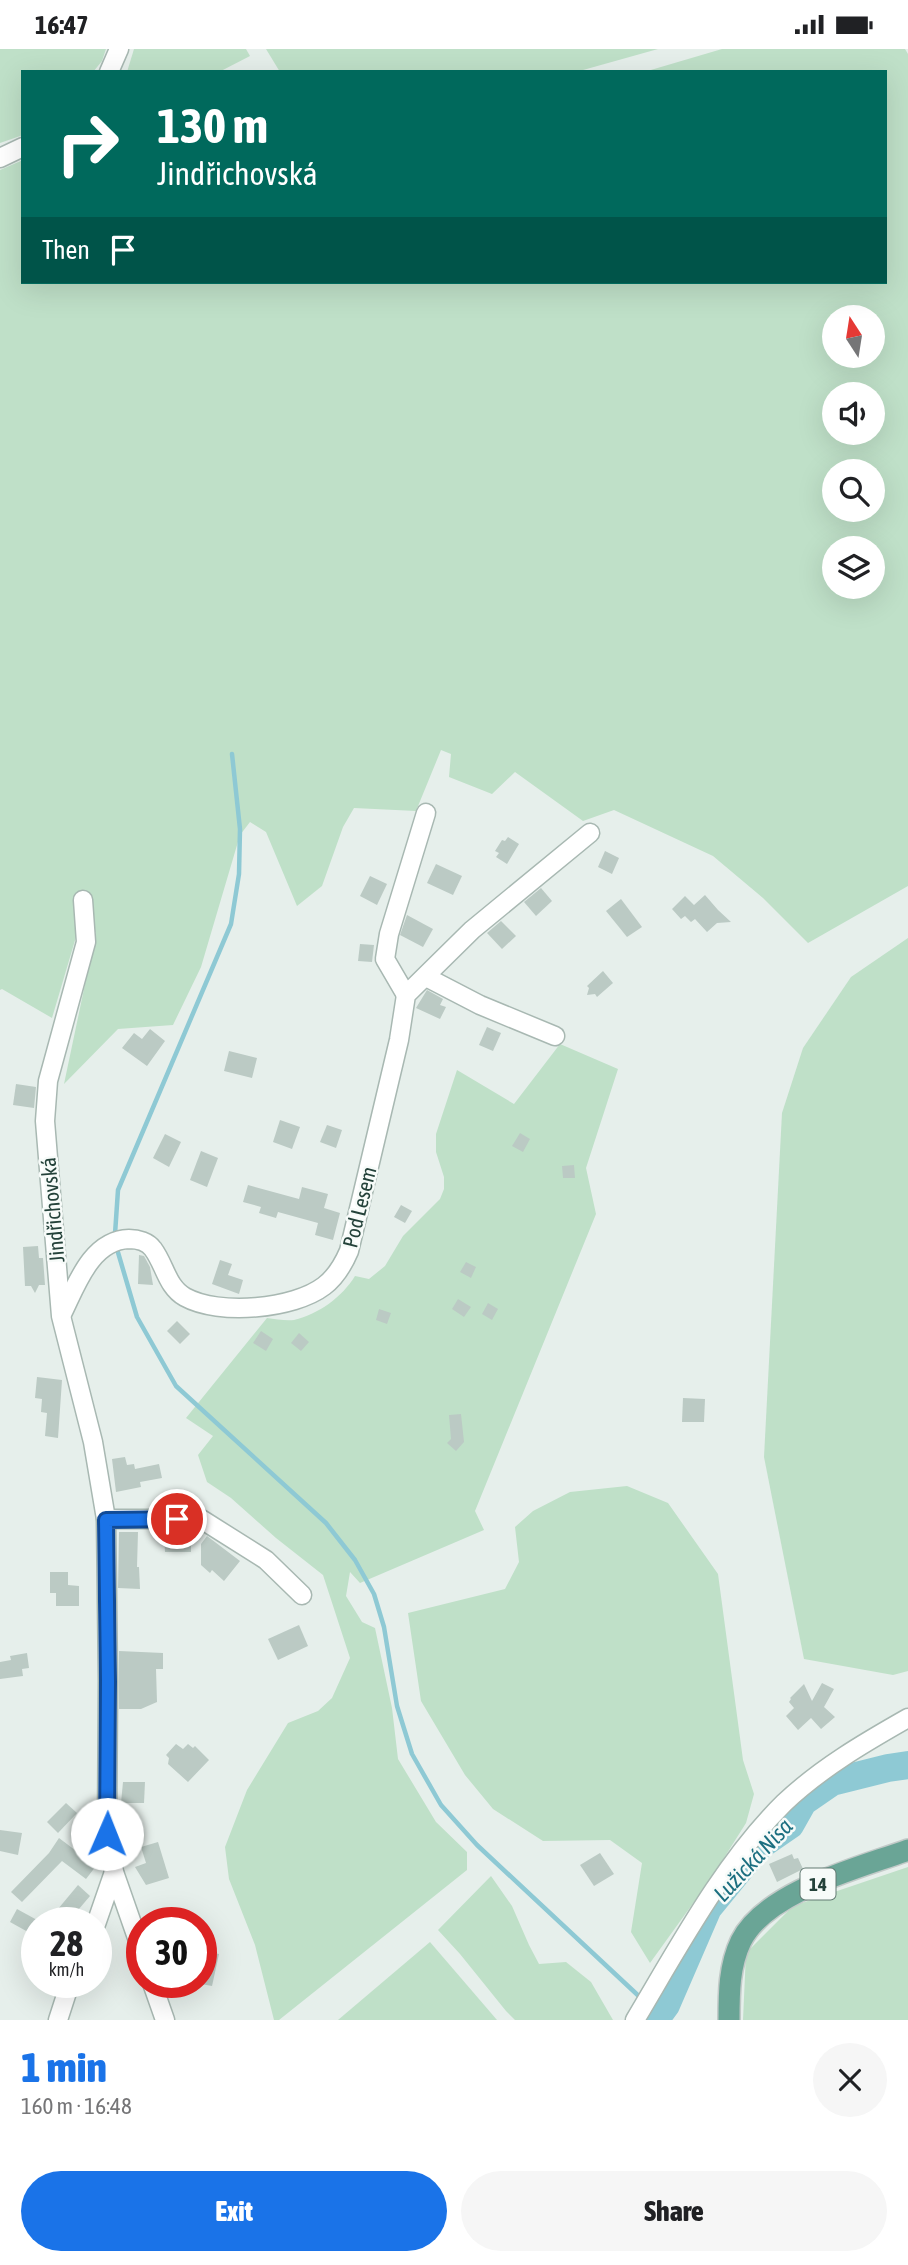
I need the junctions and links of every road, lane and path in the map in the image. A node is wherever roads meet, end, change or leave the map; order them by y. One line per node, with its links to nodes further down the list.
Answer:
1 (119, 49): 2 (street)
2 (110, 70)
3 (21, 148): 4 (street)
4 (0, 158)
5 (426, 813): 9 (street)
6 (590, 833): 8 (street)
7 (83, 900): 11 (street, Jindřichovská)
8 (426, 977): 9 (street); 10 (street)
9 (406, 995): 11 (street, Pod Lesem)
10 (555, 1036)
11 (61, 1316): 12 (street, Jindřichovská)
12 (106, 1520): 13 (street); 16 (street, Jindřichovská)
13 (302, 1595)
14 (908, 1718): 23 (street)
15 (908, 1850): 24 (main road, 14)
16 (114, 1872): 17 (street, Jindřichovská); 18 (street)
17 (102, 1907)
18 (126, 1907)
19 (66, 1998): 21 (street)
20 (157, 1998): 22 (street)
21 (58, 2020)
22 (165, 2020)
23 (635, 2020)
24 (729, 2020)

